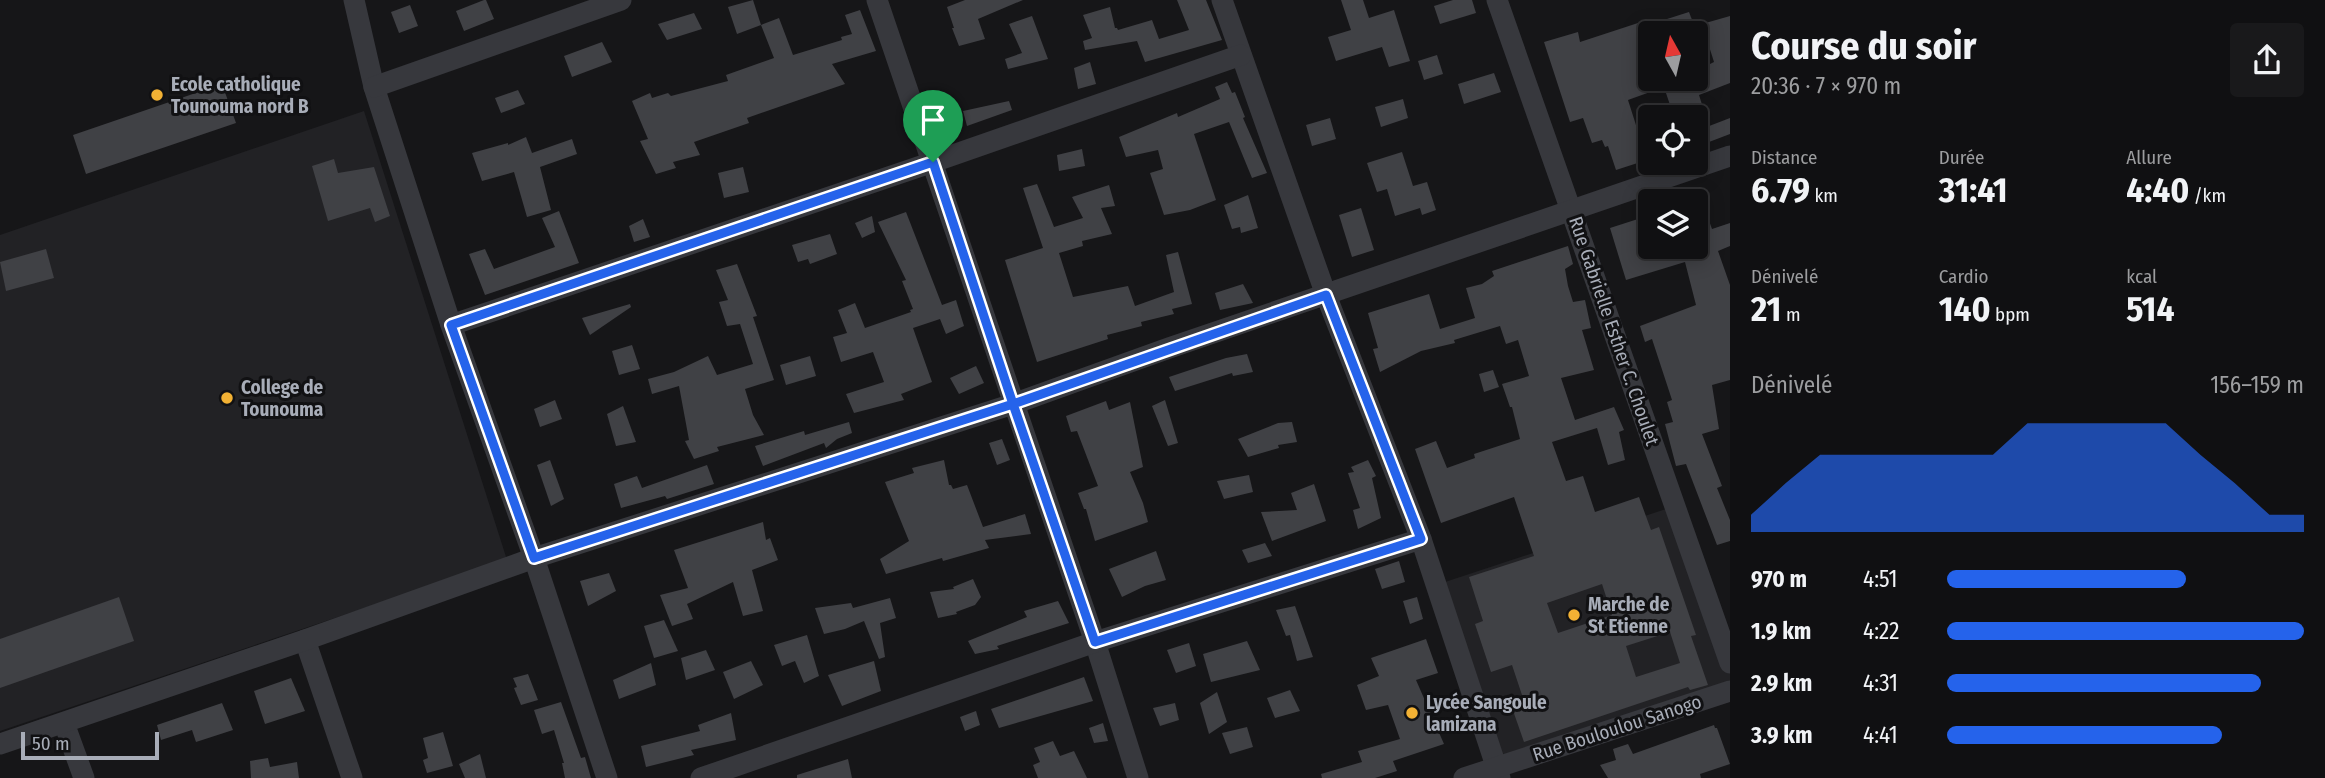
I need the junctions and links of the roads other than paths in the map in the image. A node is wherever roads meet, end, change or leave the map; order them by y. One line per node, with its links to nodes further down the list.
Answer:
1 (354, 0): 7 (street)
2 (621, 0): 7 (street)
3 (877, 0): 9 (street)
4 (1222, 0): 6 (street)
5 (1497, 0): 10 (street, Rue Gabrielle Esther C. Choulet)
6 (1241, 55): 9 (street); 11 (street)
7 (374, 87): 12 (street)
8 (1730, 156): 10 (street)
9 (933, 162): 12 (street); 13 (street)
10 (1572, 209): 11 (street); 18 (street, Rue Gabrielle Esther C. Choulet)
11 (1326, 295): 13 (street); 14 (street)
12 (451, 325): 15 (street)
13 (1013, 404): 15 (street); 17 (street)
14 (1421, 539): 17 (street); 22 (street)
15 (534, 558): 16 (street); 25 (street)
16 (306, 640): 20 (street); 24 (street)
17 (1095, 642): 26 (street); 27 (street)
18 (1730, 663)
19 (1730, 691): 22 (street, Rue Bouloulou Sanogo)
20 (64, 723): 21 (street); 23 (street)
21 (0, 744)
22 (1498, 773): 28 (street, Rue Bouloulou Sanogo)
23 (84, 778)
24 (352, 778)
25 (607, 778)
26 (701, 778)
27 (1138, 778)
28 (1464, 778)

